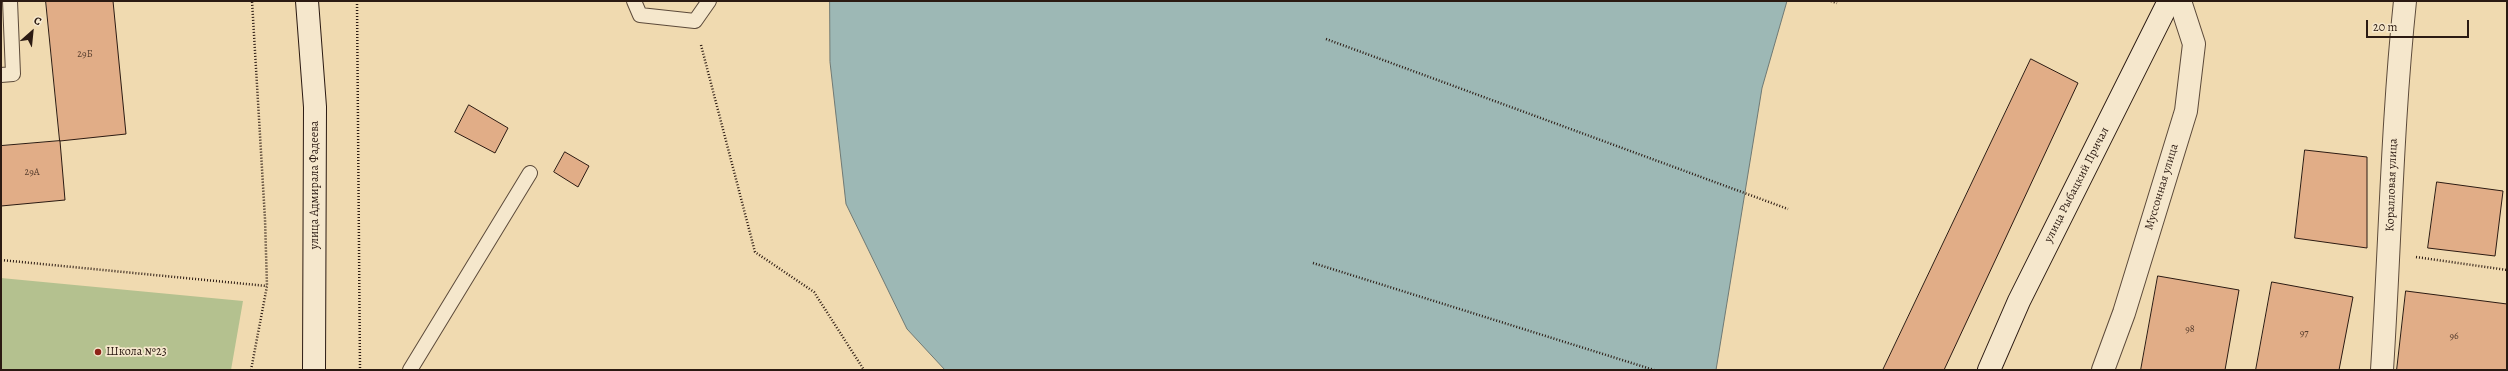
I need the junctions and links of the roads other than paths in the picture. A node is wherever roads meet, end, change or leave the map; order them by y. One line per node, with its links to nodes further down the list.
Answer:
1 (10, 1): 8 (lane)
2 (307, 1): 10 (main road, улица Адмирала Фадеева)
3 (634, 1): 4 (lane)
4 (710, 1)
5 (2169, 1): 12 (main road, улица Рыбацкий Причал)
6 (2180, 1): 13 (main road, Муссонная улица)
7 (2404, 1): 14 (main road, Коралловая улица)
8 (1, 75)
9 (530, 173): 11 (lane)
10 (314, 370)
11 (410, 370)
12 (1989, 370)
13 (2103, 370)
14 (2382, 370)

